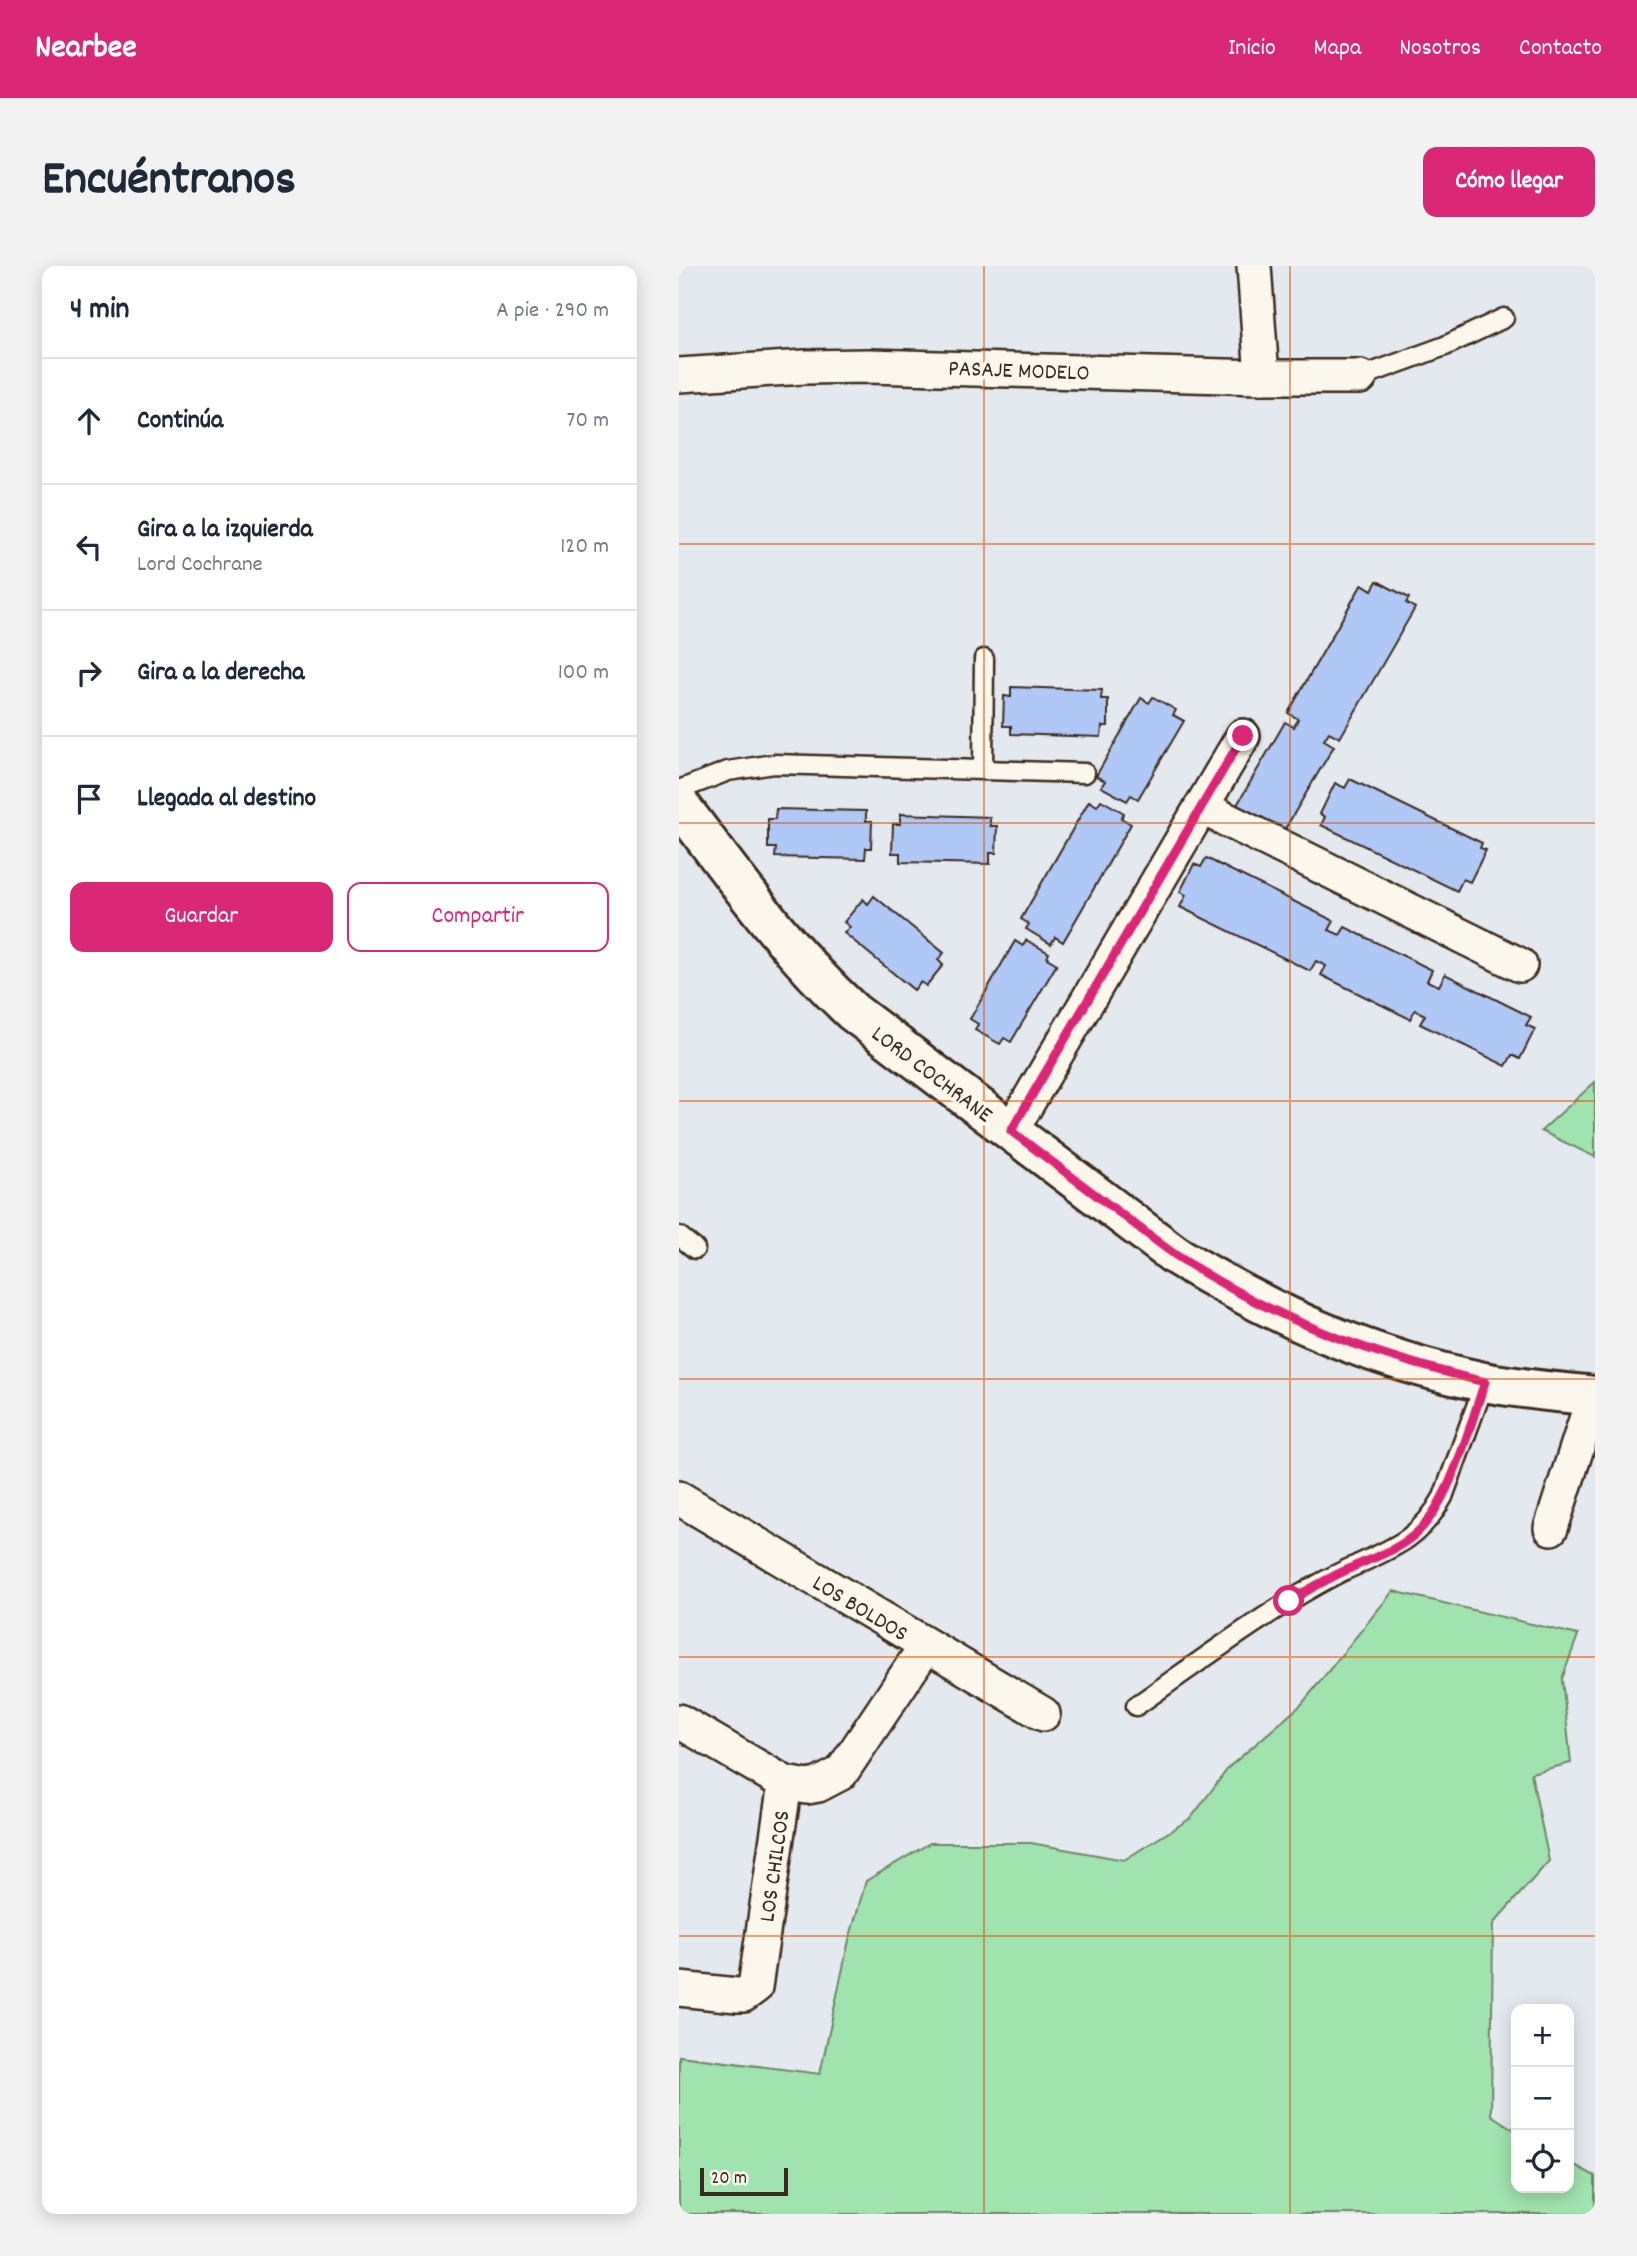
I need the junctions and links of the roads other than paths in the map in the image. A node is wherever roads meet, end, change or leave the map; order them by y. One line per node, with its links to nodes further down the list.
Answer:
1 (1254, 266): 4 (street)
2 (1504, 318): 5 (lane)
3 (679, 375): 4 (street, PASAJE MODELO)
4 (1262, 377): 5 (street, PASAJE MODELO)
5 (1360, 377)
6 (984, 659): 8 (lane)
7 (1243, 736): 12 (street)
8 (983, 770): 9 (lane); 10 (lane)
9 (1085, 774)
10 (679, 790)
11 (679, 804): 14 (street, LORD COCHRANE)
12 (1201, 807): 13 (street); 14 (street)
13 (1520, 965)
14 (1011, 1131): 17 (street, LORD COCHRANE)
15 (679, 1236): 16 (lane)
16 (695, 1249)
17 (1485, 1382): 18 (street, LORD COCHRANE); 22 (lane)
18 (1594, 1396): 20 (street)
19 (679, 1498): 21 (street, LOS BOLDOS)
20 (1551, 1528)
21 (926, 1646): 23 (street, LOS BOLDOS); 25 (street, LOS CHILCOS)
22 (1136, 1706)
23 (1043, 1714)
24 (679, 1721): 25 (street)
25 (785, 1783): 26 (street, LOS CHILCOS)
26 (679, 1989)

